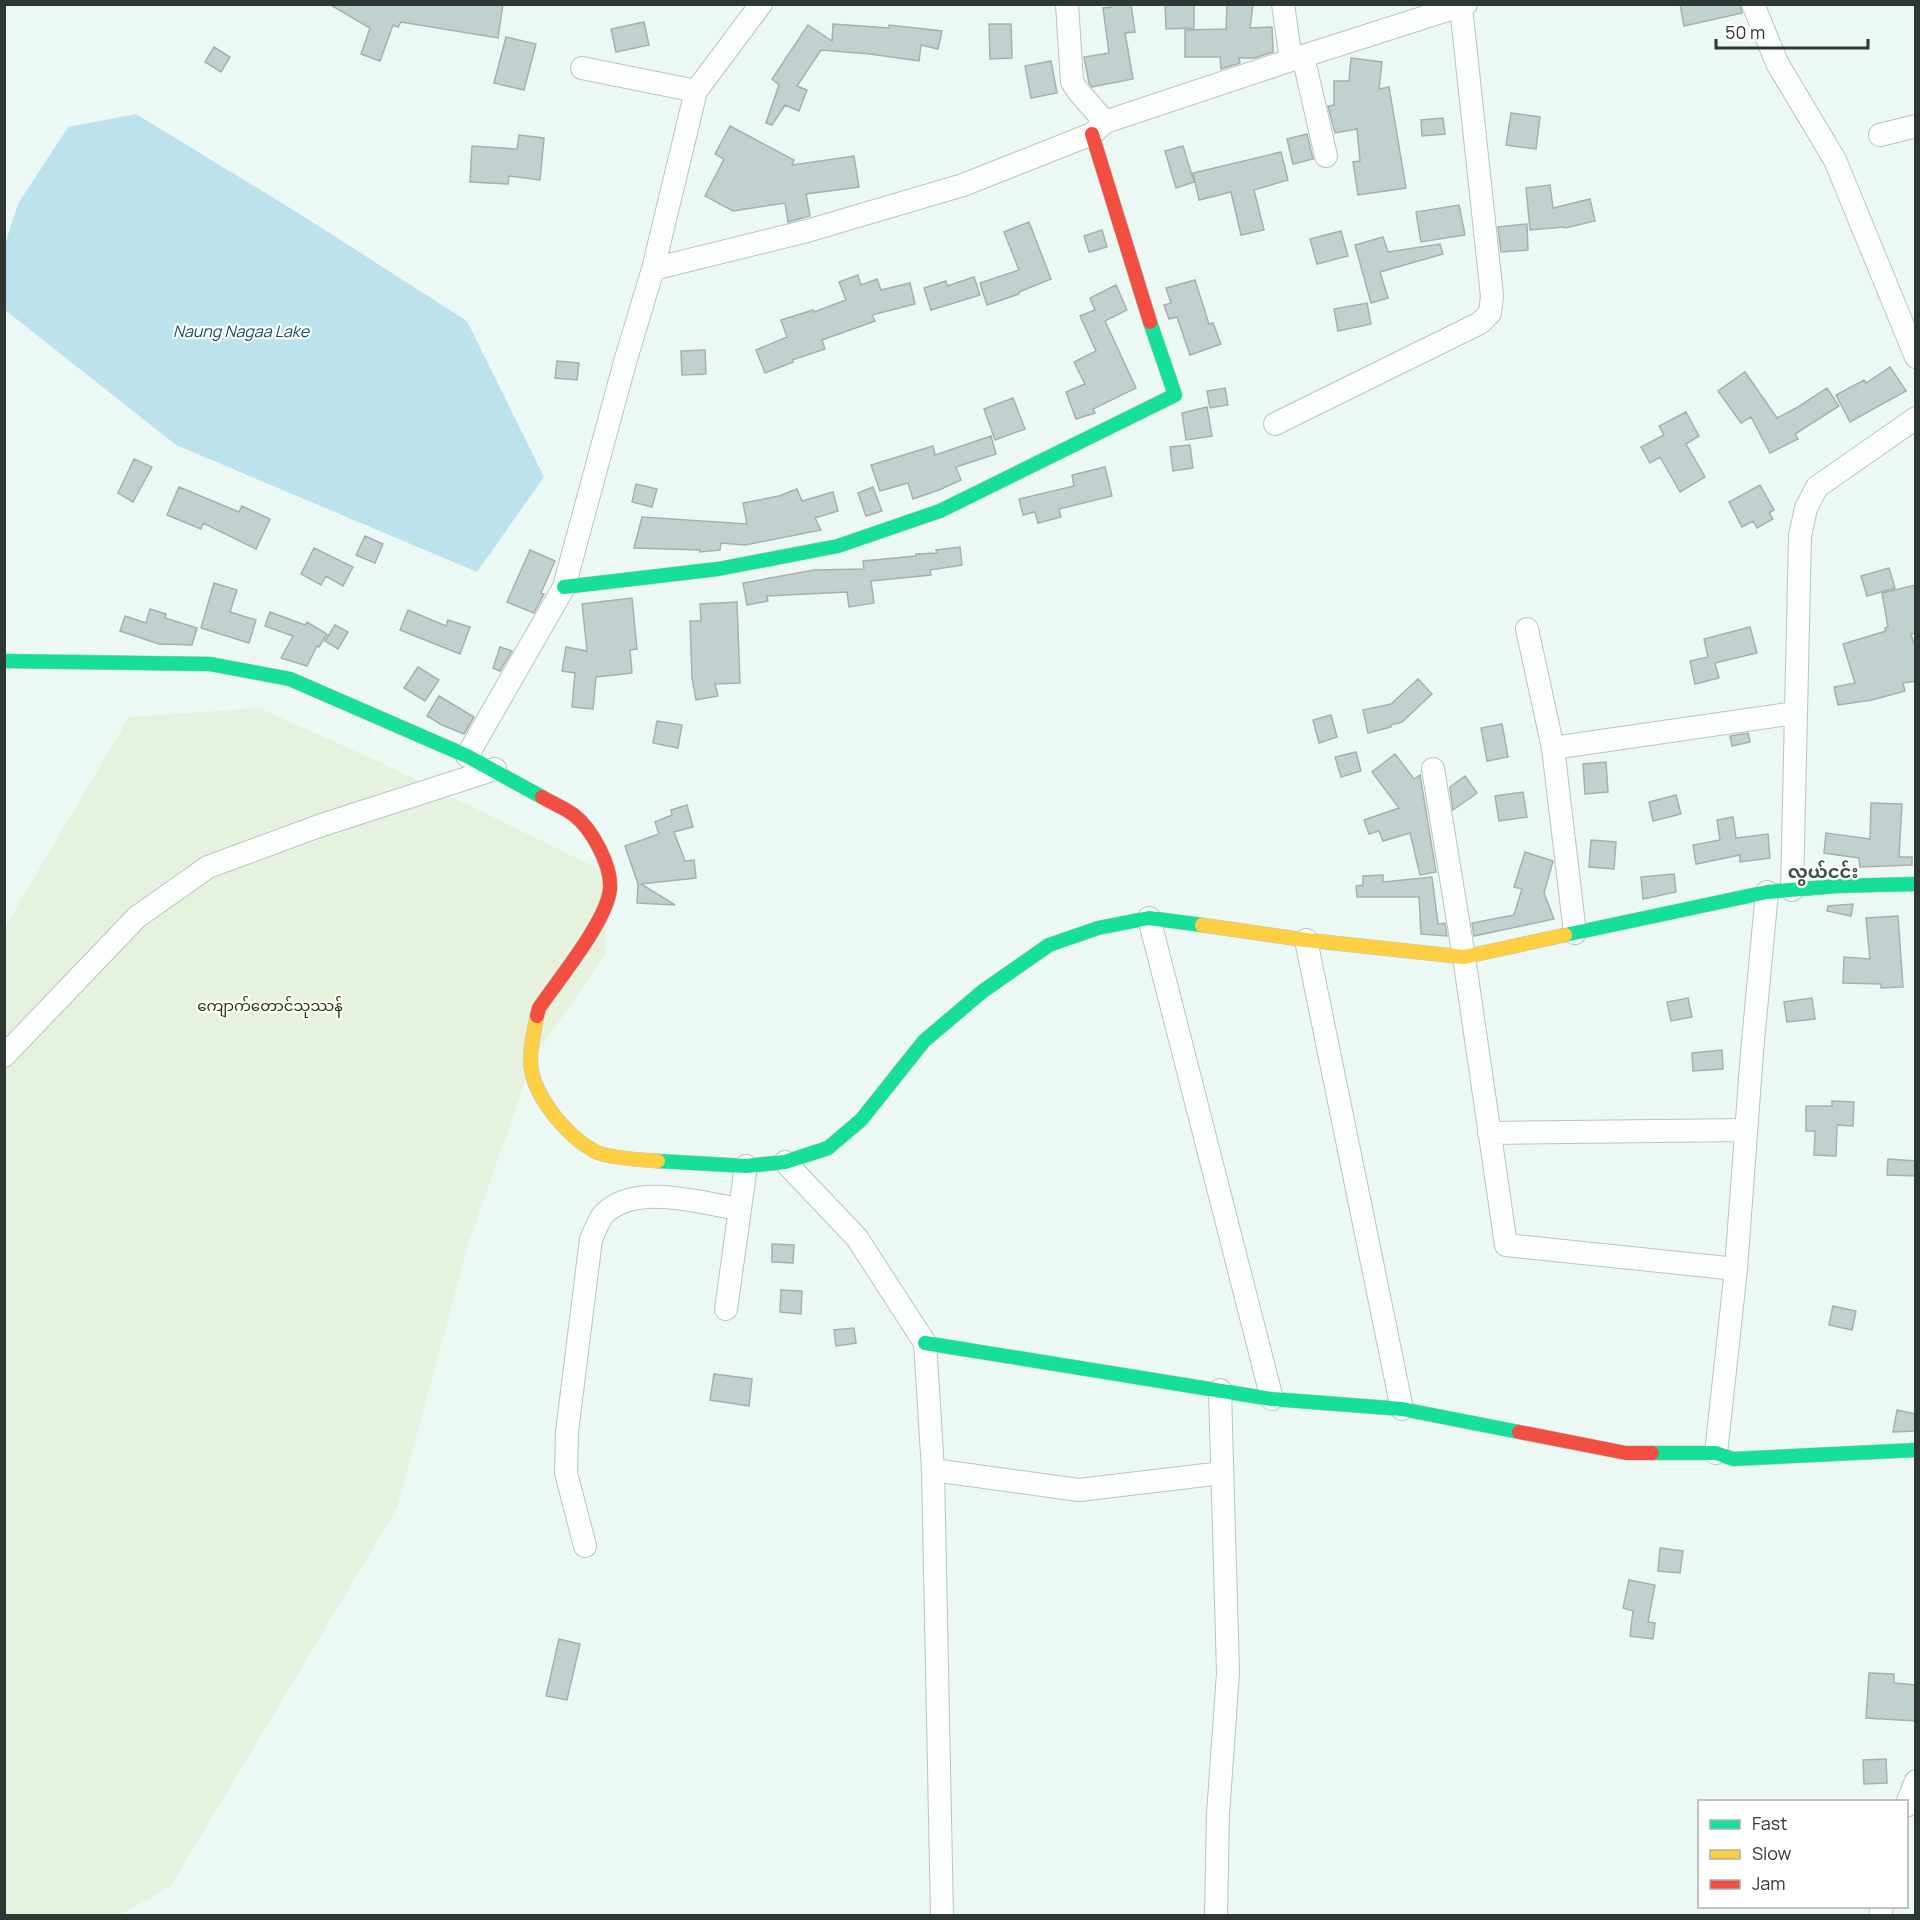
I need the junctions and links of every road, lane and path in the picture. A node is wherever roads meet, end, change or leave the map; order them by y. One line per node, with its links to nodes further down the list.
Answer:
1 (760, 4): 8 (street)
2 (1067, 4): 10 (street)
3 (1283, 4): 6 (street)
4 (1753, 4): 14 (street)
5 (1464, 6): 6 (street); 16 (street)
6 (1297, 58): 10 (street); 12 (street)
7 (582, 68): 8 (street)
8 (696, 92): 13 (street)
9 (1916, 126): 11 (street)
10 (1099, 128): 13 (street); 17 (street)
11 (1880, 135)
12 (1326, 156)
13 (653, 268): 17 (street)
14 (1916, 357)
15 (1916, 418): 20 (street)
16 (1275, 424)
17 (564, 587): 22 (street)
18 (1527, 629): 21 (street)
19 (4, 662): 22 (street)
20 (1795, 713): 21 (street); 26 (street)
21 (1553, 748): 29 (street)
22 (467, 756): 23 (street)
23 (495, 769): 32 (street); 36 (street)
24 (1433, 769): 31 (street)
25 (1916, 884): 26 (street)
26 (1792, 890): 27 (street)
27 (1767, 892): 29 (street); 33 (street)
28 (1149, 918): 30 (street); 35 (street); 42 (street)
29 (1575, 933): 31 (street)
30 (1306, 940): 31 (street); 43 (street)
31 (1464, 957): 34 (street)
32 (4, 1056)
33 (1746, 1130): 34 (street); 38 (street)
34 (1489, 1133): 38 (street)
35 (785, 1162): 36 (street); 40 (street)
36 (746, 1166): 37 (street)
37 (739, 1209): 39 (street); 48 (street)
38 (1736, 1269): 45 (street)
39 (726, 1309)
40 (925, 1343): 41 (street); 46 (street)
41 (1220, 1390): 42 (street); 47 (street)
42 (1272, 1399): 43 (street)
43 (1402, 1409): 45 (street)
44 (1916, 1450): 45 (street)
45 (1716, 1453)
46 (933, 1470): 47 (street); 51 (street)
47 (1222, 1473): 52 (street)
48 (585, 1546)
49 (1916, 1781): 50 (street)
50 (1908, 1801)
51 (942, 1916)
52 (1216, 1916)

